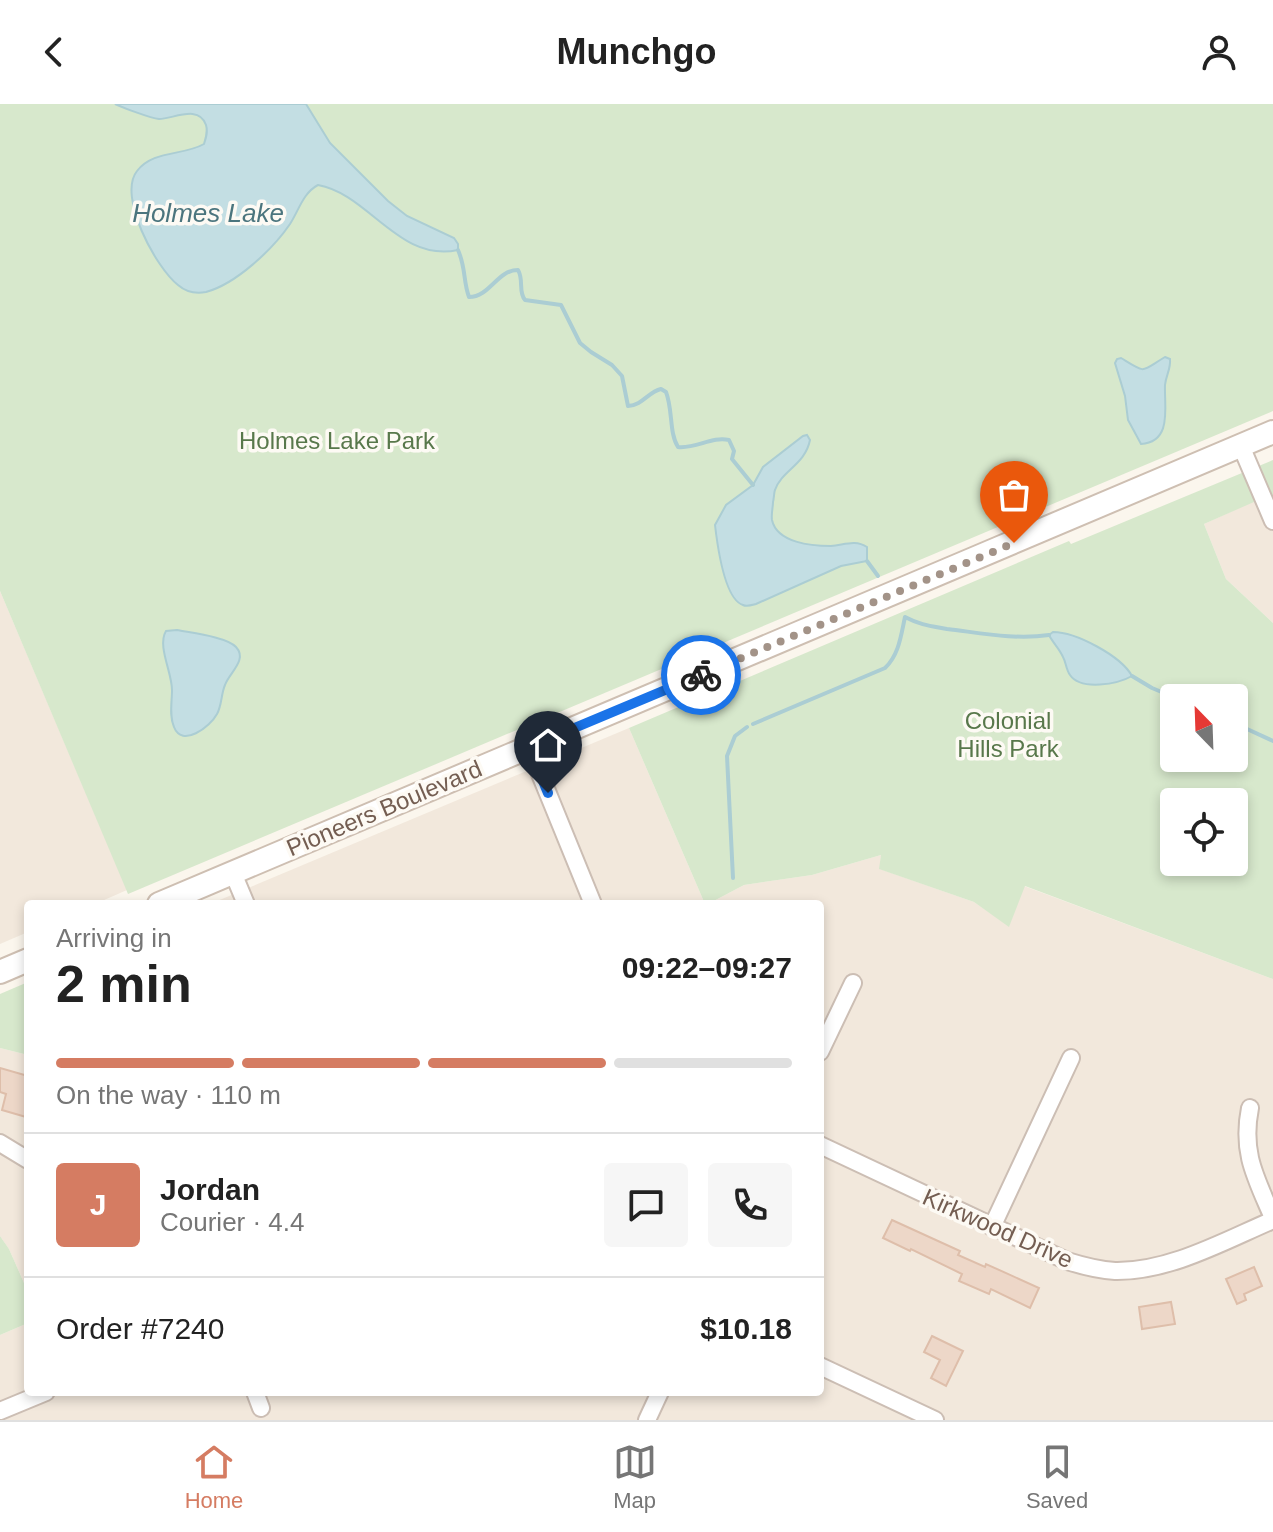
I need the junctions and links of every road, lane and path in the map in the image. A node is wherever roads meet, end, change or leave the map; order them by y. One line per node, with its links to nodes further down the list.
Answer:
1 (1273, 432): 2 (main road, Pioneers Boulevard)
2 (1241, 446): 3 (street); 4 (main road, Pioneers Boulevard)
3 (1273, 521)
4 (529, 747): 5 (main road, Pioneers Boulevard); 8 (street)
5 (233, 873): 6 (main road, Pioneers Boulevard); 7 (street)
6 (169, 900)
7 (244, 900)
8 (591, 900)
9 (24, 962): 10 (main road)
10 (0, 972)
11 (853, 983): 12 (street)
12 (824, 1044)
13 (1071, 1058): 19 (street)
14 (1250, 1108): 18 (street)
15 (0, 1143): 17 (street)
16 (824, 1147): 19 (street, Kirkwood Drive)
17 (24, 1158)
18 (1273, 1219): 19 (street, Kirkwood Drive)
19 (992, 1227)
20 (824, 1368): 26 (street)
21 (36, 1396): 25 (street)
22 (256, 1396): 24 (street)
23 (658, 1396): 27 (street)
24 (261, 1408)
25 (0, 1411)
26 (908, 1414): 28 (street)
27 (647, 1420)
28 (935, 1420)

